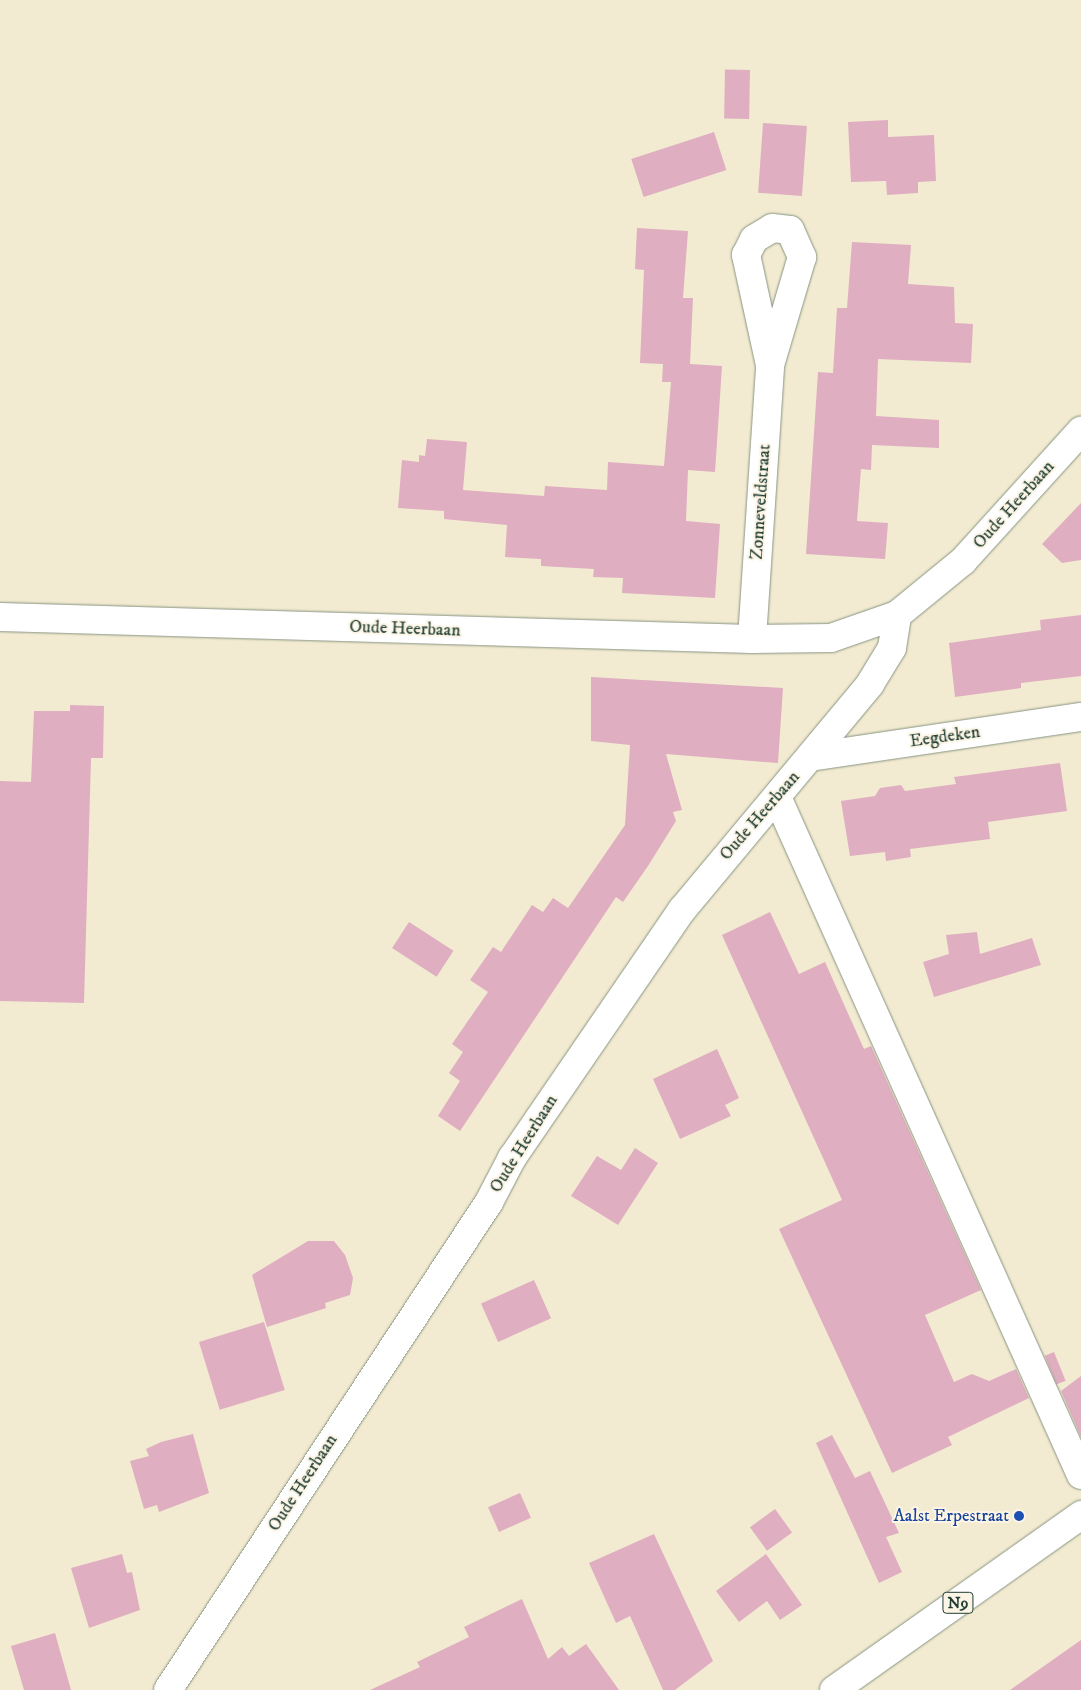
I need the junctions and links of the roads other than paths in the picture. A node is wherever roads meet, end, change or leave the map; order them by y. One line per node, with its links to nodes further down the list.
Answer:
1 (770, 365): 5 (street, Zonneveldstraat)
2 (1081, 431): 3 (street, Oude Heerbaan)
3 (897, 615): 5 (street, Oude Heerbaan); 7 (street, Oude Heerbaan)
4 (0, 617): 5 (street, Oude Heerbaan)
5 (752, 639)
6 (1081, 717): 7 (street, Eegdeken)
7 (810, 757): 8 (street, Oude Heerbaan)
8 (777, 797): 9 (street); 11 (street, Oude Heerbaan)
9 (1081, 1475)
10 (1081, 1516): 12 (street, N9)
11 (168, 1690)
12 (834, 1690)

